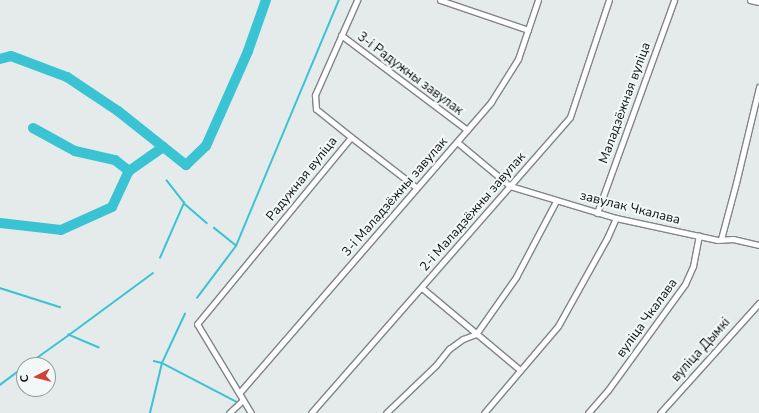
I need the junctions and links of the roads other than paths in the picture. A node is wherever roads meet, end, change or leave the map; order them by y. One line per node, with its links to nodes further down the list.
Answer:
1 (357, 0): 9 (street, Радужная вуліца)
2 (440, 0): 8 (street)
3 (538, 0): 8 (street, 3-і Маладзёжны завулак)
4 (609, 0): 14 (street, 2-і Маладзёжны завулак)
5 (674, 0): 17 (street, Маладзёжная вуліца)
6 (750, 0): 7 (street)
7 (759, 2)
8 (528, 30): 11 (street, 3-і Маладзёжны завулак)
9 (341, 35): 11 (street, 3-і Радужны завулак); 12 (street, Радужная вуліца)
10 (759, 86): 20 (street)
11 (467, 130): 13 (street, 3-і Маладзёжны завулак)
12 (351, 137): 15 (street); 26 (street, Радужная вуліца)
13 (457, 142): 14 (street); 15 (street, 3-і Маладзёжны завулак)
14 (510, 186): 16 (street, завулак Чкалава); 22 (street, 2-і Маладзёжны завулак)
15 (417, 188): 26 (street, 3-і Маладзёжны завулак)
16 (556, 200): 17 (street, завулак Чкалава); 24 (street)
17 (597, 213): 18 (street, завулак Чкалава)
18 (616, 218): 19 (street, завулак Чкалава); 25 (street)
19 (699, 236): 20 (street); 33 (street, вуліца Чкалава)
20 (721, 239): 21 (street)
21 (759, 245)
22 (422, 288): 24 (street); 30 (street, 2-і Маладзёжны завулак)
23 (759, 303): 34 (street, вуліца Дымкі)
24 (476, 334): 25 (street); 31 (street)
25 (520, 370): 32 (street)
26 (240, 392): 27 (street)
27 (244, 400): 28 (street); 29 (street)
28 (229, 413)
29 (251, 413)
30 (311, 413)
31 (386, 413)
32 (484, 413)
33 (588, 413)
34 (660, 413)

